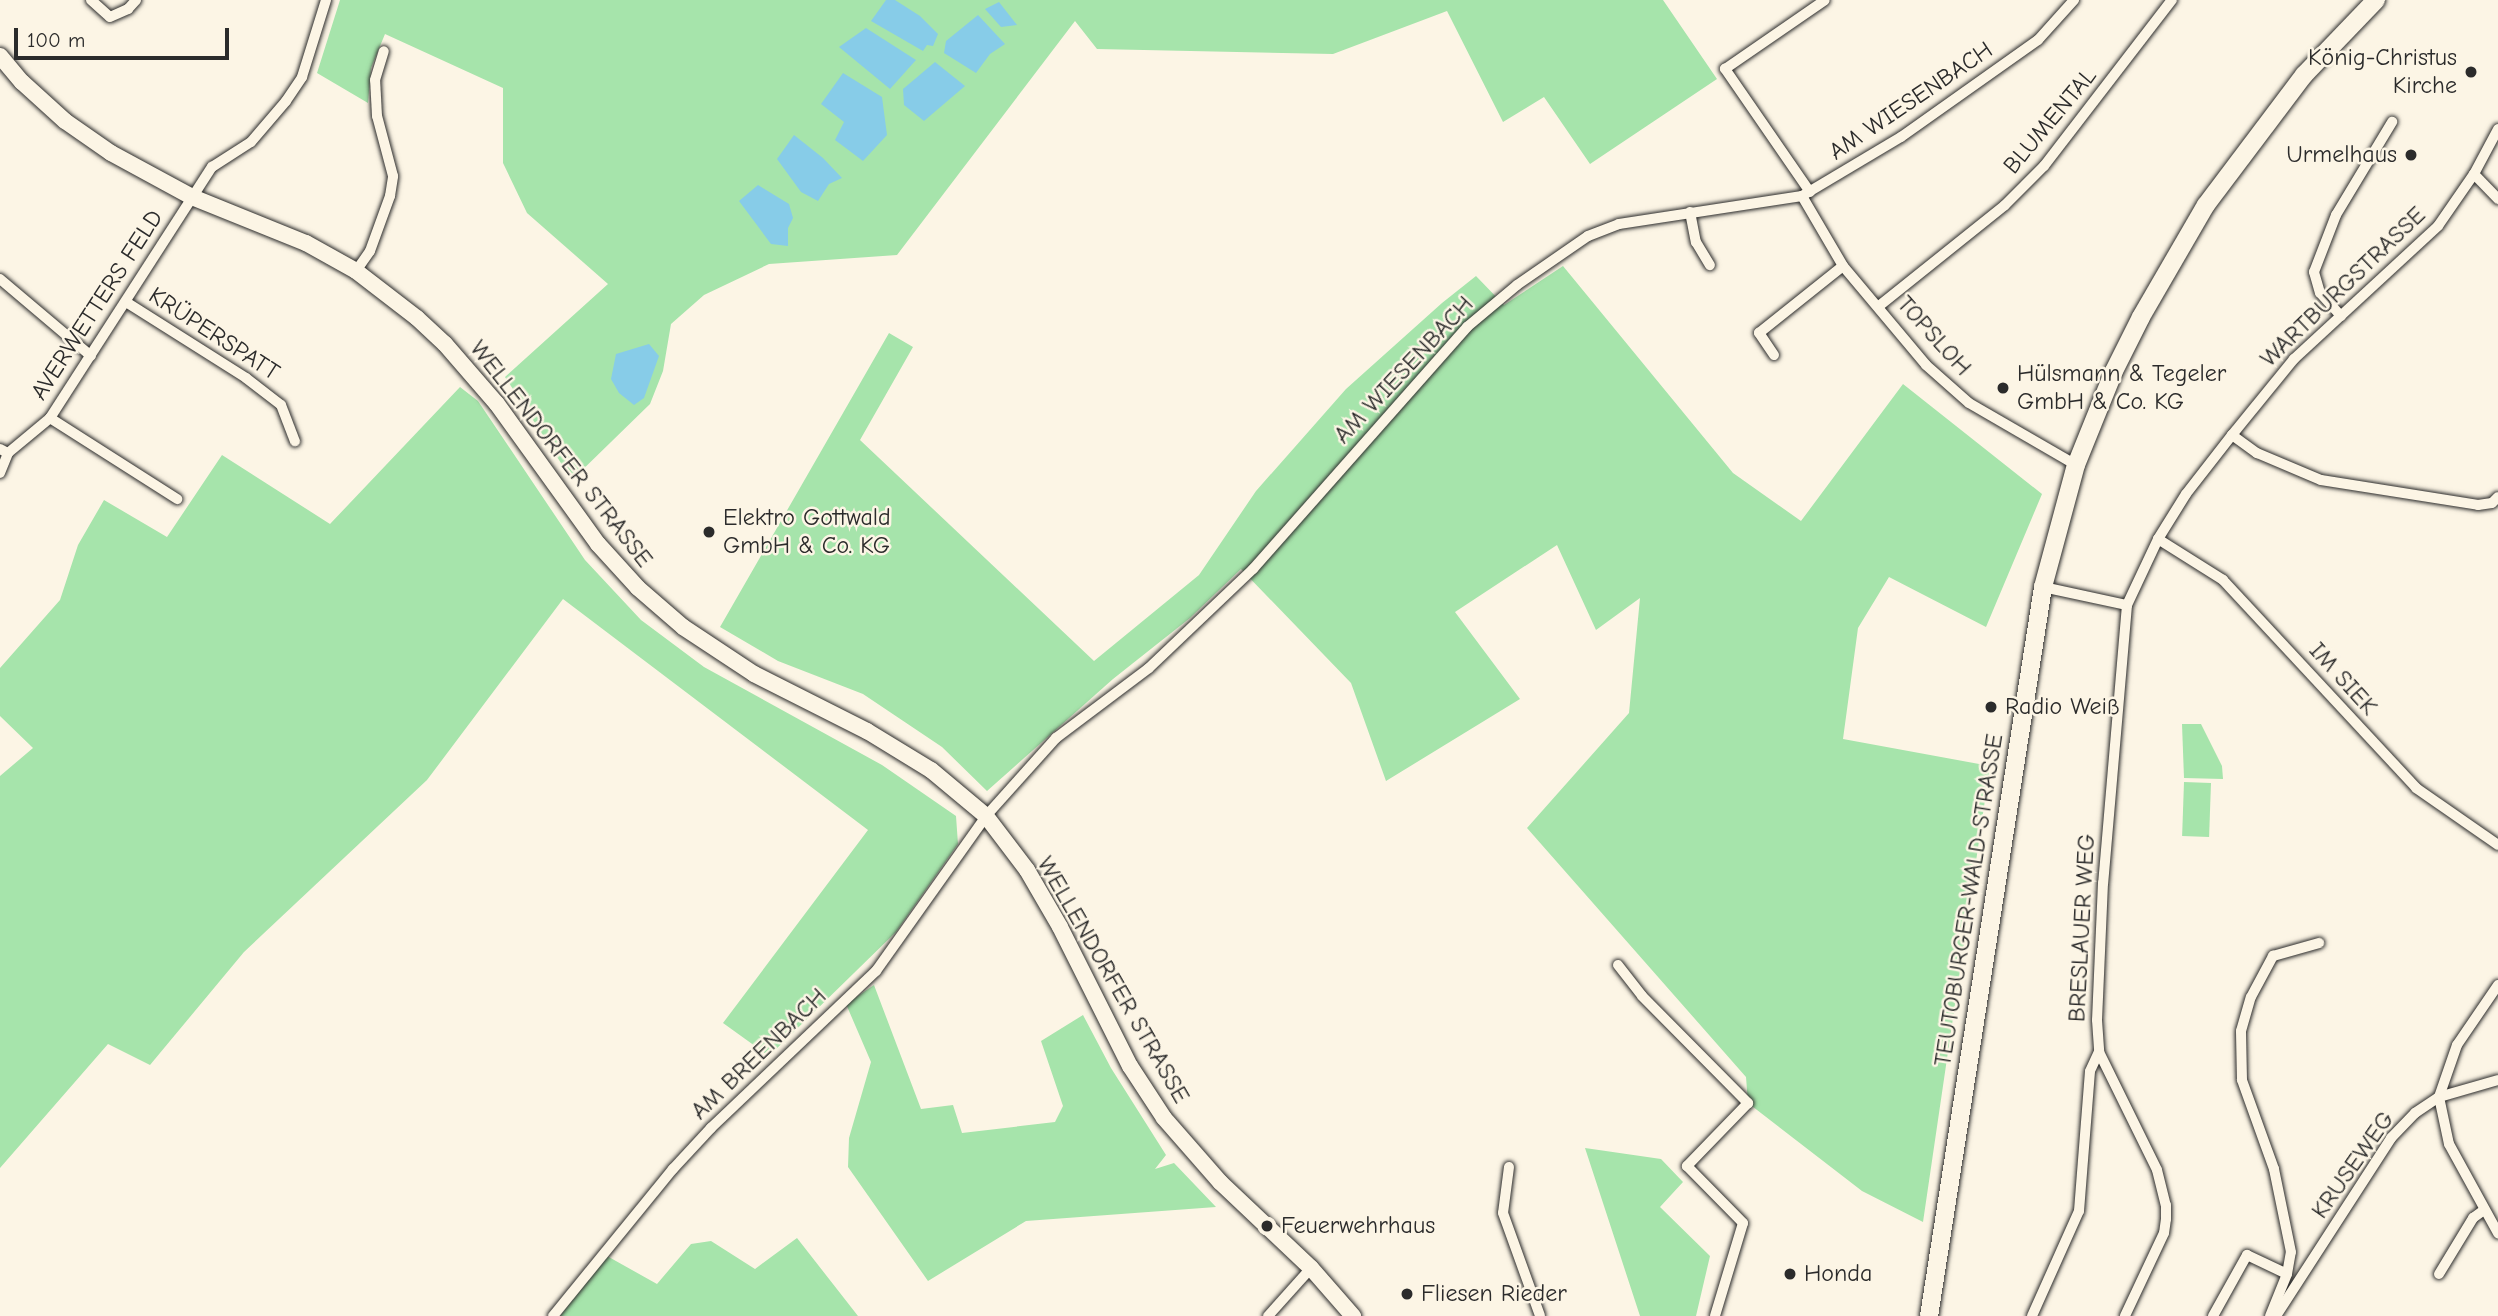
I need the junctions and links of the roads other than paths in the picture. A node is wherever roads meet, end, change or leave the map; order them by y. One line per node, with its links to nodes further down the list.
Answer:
1 (91, 0): 2 (street)
2 (136, 0)
3 (326, 0): 14 (street, AVERWETTERS FELD)
4 (1825, 0): 13 (street, TOPSLOH)
5 (2074, 0): 13 (street, AM WIESENBACH)
6 (2172, 0): 22 (street, BLUMENTAL)
7 (2376, 0): 30 (main road, TEUTOBURGER-WALD-STRASSE)
8 (384, 51): 19 (street)
9 (0, 56): 14 (street, WELLENDORFER STRASSE)
10 (2392, 122): 23 (street)
11 (2498, 129): 12 (street, WARTBURGSTRASSE)
12 (2474, 174): 15 (street); 23 (street, WARTBURGSTRASSE)
13 (1806, 194): 16 (street, AM WIESENBACH); 18 (street, TOPSLOH)
14 (192, 197): 19 (street, WELLENDORFER STRASSE); 21 (street, AVERWETTERS FELD)
15 (2498, 199)
16 (1690, 212): 17 (street); 37 (street, AM WIESENBACH)
17 (1710, 265)
18 (1843, 266): 22 (street, TOPSLOH); 24 (street)
19 (356, 271): 37 (street, WELLENDORFER STRASSE)
20 (0, 279): 25 (street)
21 (125, 302): 25 (street, AVERWETTERS FELD); 28 (street, KRÜPERSPATT)
22 (1879, 306): 30 (street, TOPSLOH)
23 (2341, 316): 27 (street, WARTBURGSTRASSE)
24 (1774, 355)
25 (92, 356): 26 (street, AVERWETTERS FELD)
26 (50, 418): 29 (street, AVERWETTERS FELD); 33 (street)
27 (2232, 435): 32 (street); 34 (street, WARTBURGSTRASSE)
28 (295, 441)
29 (4, 451): 31 (street)
30 (2076, 465): 35 (main road, TEUTOBURGER-WALD-STRASSE)
31 (0, 473)
32 (2498, 497)
33 (177, 499)
34 (2158, 539): 36 (street, WARTBURGSTRASSE); 38 (street, IM SIEK)
35 (2043, 587): 36 (street); 56 (main road, TEUTOBURGER-WALD-STRASSE)
36 (2127, 605): 42 (street, BRESLAUER WEG)
37 (986, 816): 48 (street, WELLENDORFER STRASSE); 51 (street, AM BREENBACH)
38 (2498, 845)
39 (2319, 943): 49 (street)
40 (1618, 965): 55 (street)
41 (2498, 985): 44 (street)
42 (2099, 1052): 57 (street); 58 (street, BRESLAUER WEG)
43 (2498, 1080): 44 (street, KRUSEWEG)
44 (2439, 1097): 46 (street); 61 (street, KRUSEWEG)
45 (1509, 1167): 54 (street)
46 (2484, 1210): 47 (street); 50 (street)
47 (2498, 1233)
48 (1311, 1268): 52 (street); 53 (street, WELLENDORFER STRASSE)
49 (2287, 1274): 59 (street); 60 (street)
50 (2439, 1275)
51 (553, 1316)
52 (1268, 1316)
53 (1353, 1316)
54 (1540, 1316)
55 (1716, 1316)
56 (1929, 1316)
57 (2032, 1316)
58 (2125, 1316)
59 (2213, 1316)
60 (2270, 1316)
61 (2276, 1316)

